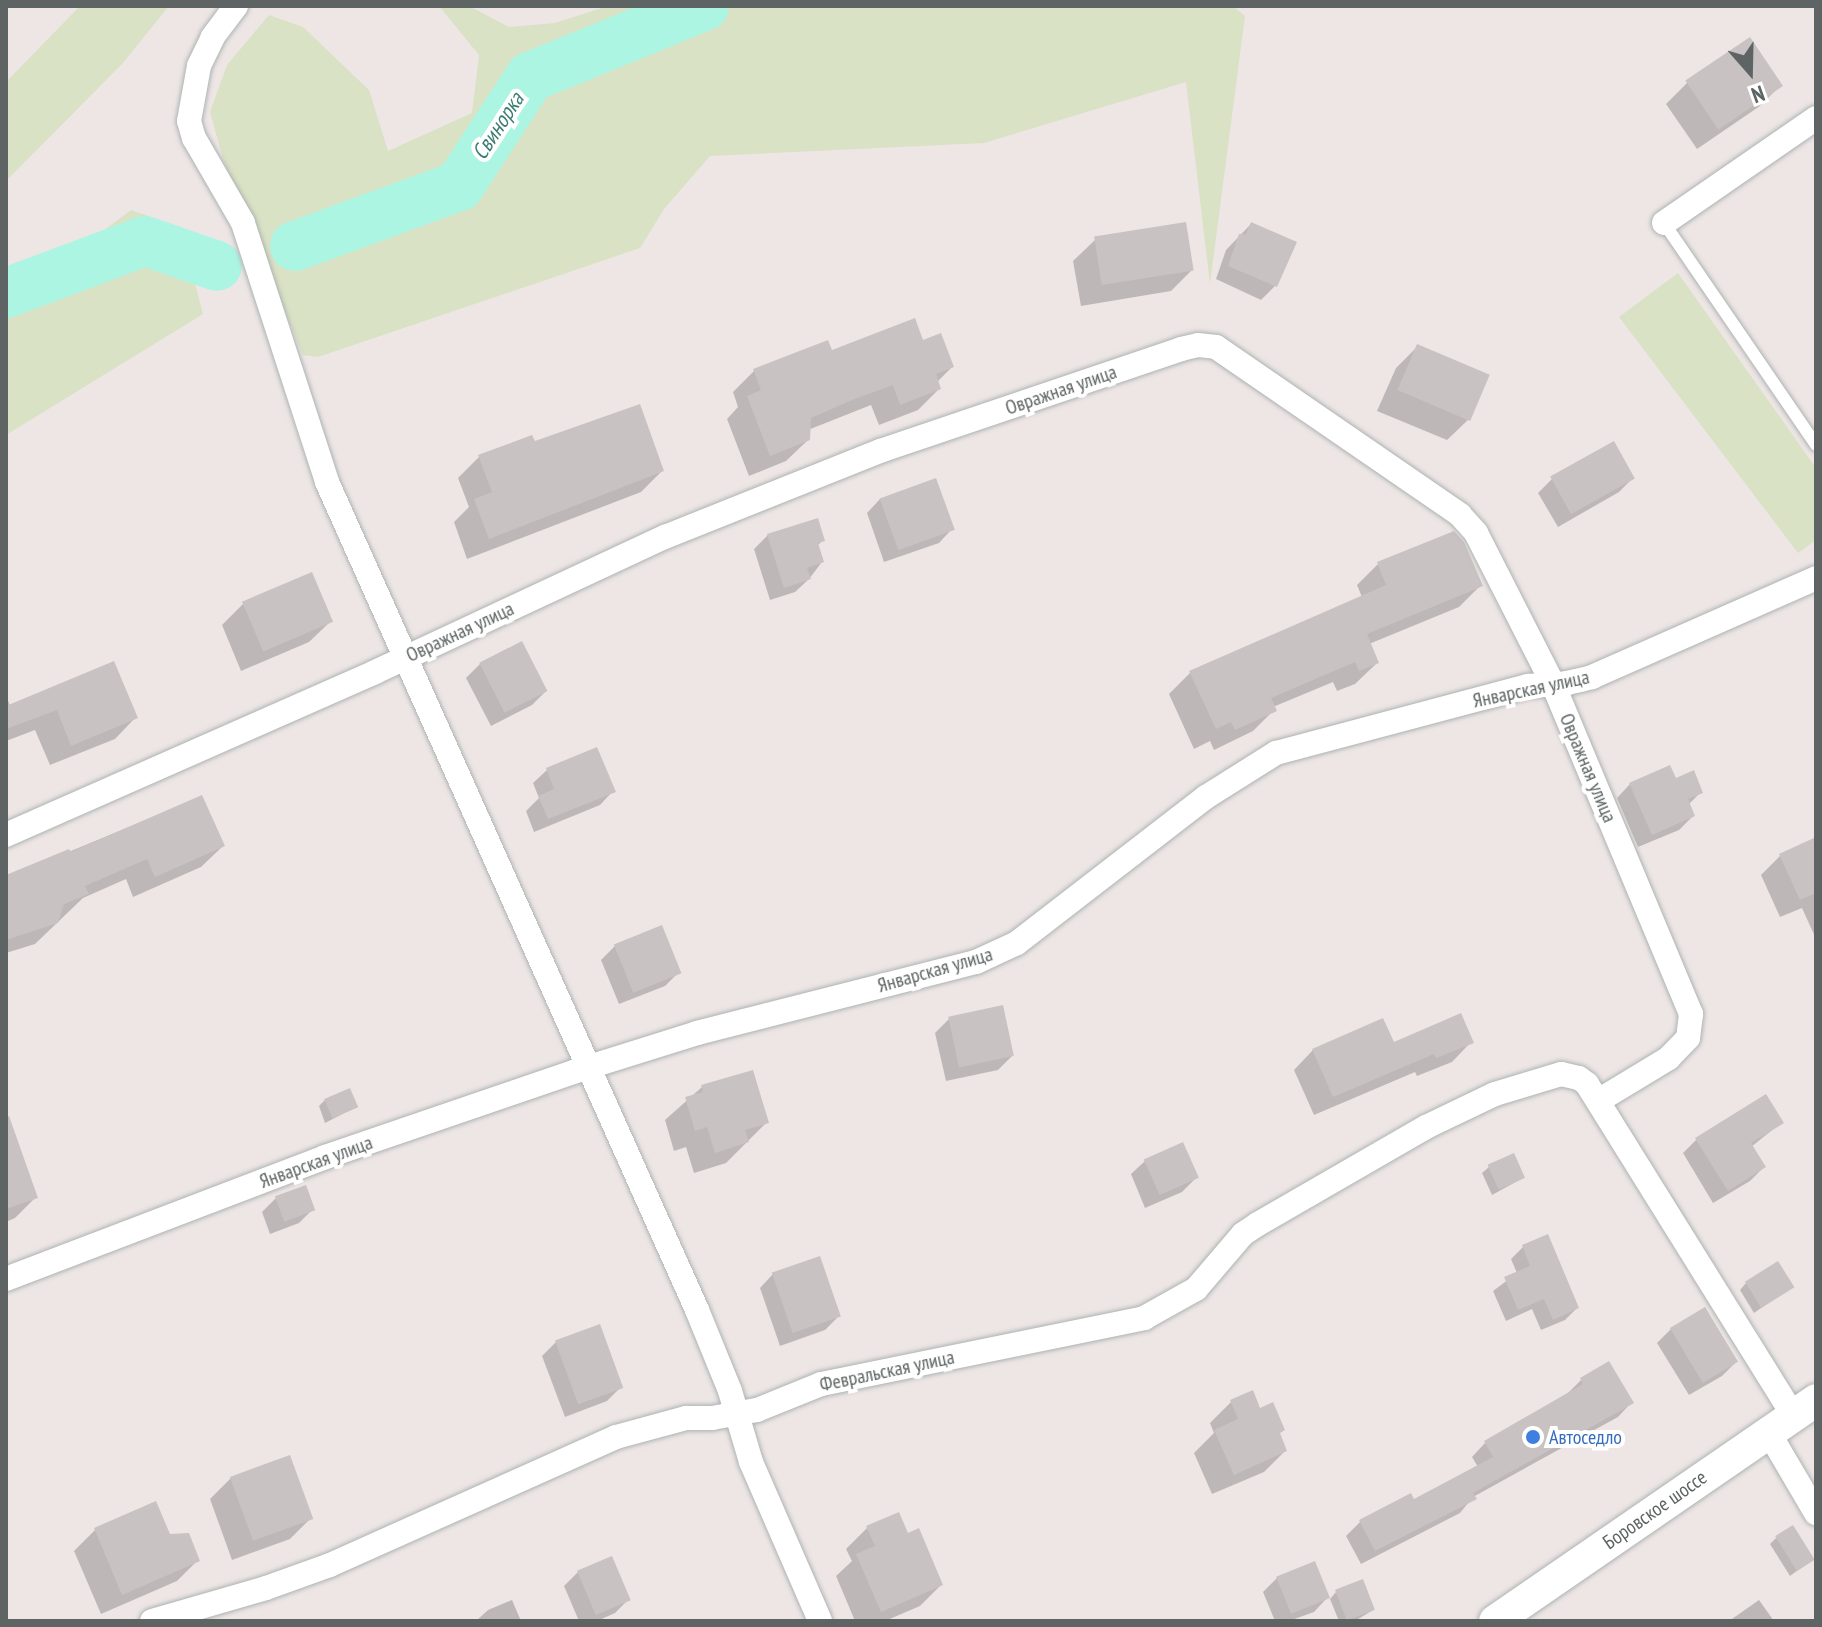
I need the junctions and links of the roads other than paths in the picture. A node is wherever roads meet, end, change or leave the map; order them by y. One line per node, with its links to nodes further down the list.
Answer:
1 (236, 6): 6 (street)
2 (1816, 118): 3 (street)
3 (1664, 223): 4 (lane)
4 (1816, 445)
5 (1816, 578): 7 (street, Январская улица)
6 (407, 657): 7 (street, Овражная улица); 8 (street, Овражная улица); 9 (street)
7 (1553, 684): 9 (street, Январская улица); 10 (street, Овражная улица)
8 (6, 835)
9 (588, 1067): 11 (street, Январская улица); 12 (street)
10 (1592, 1092): 12 (street, Февральская улица); 13 (street)
11 (6, 1279)
12 (735, 1415): 15 (street, Февральская улица); 16 (street)
13 (1793, 1416): 14 (street); 17 (main road, Боровское шоссе)
14 (1816, 1513)
15 (152, 1621)
16 (820, 1621)
17 (1495, 1621)

